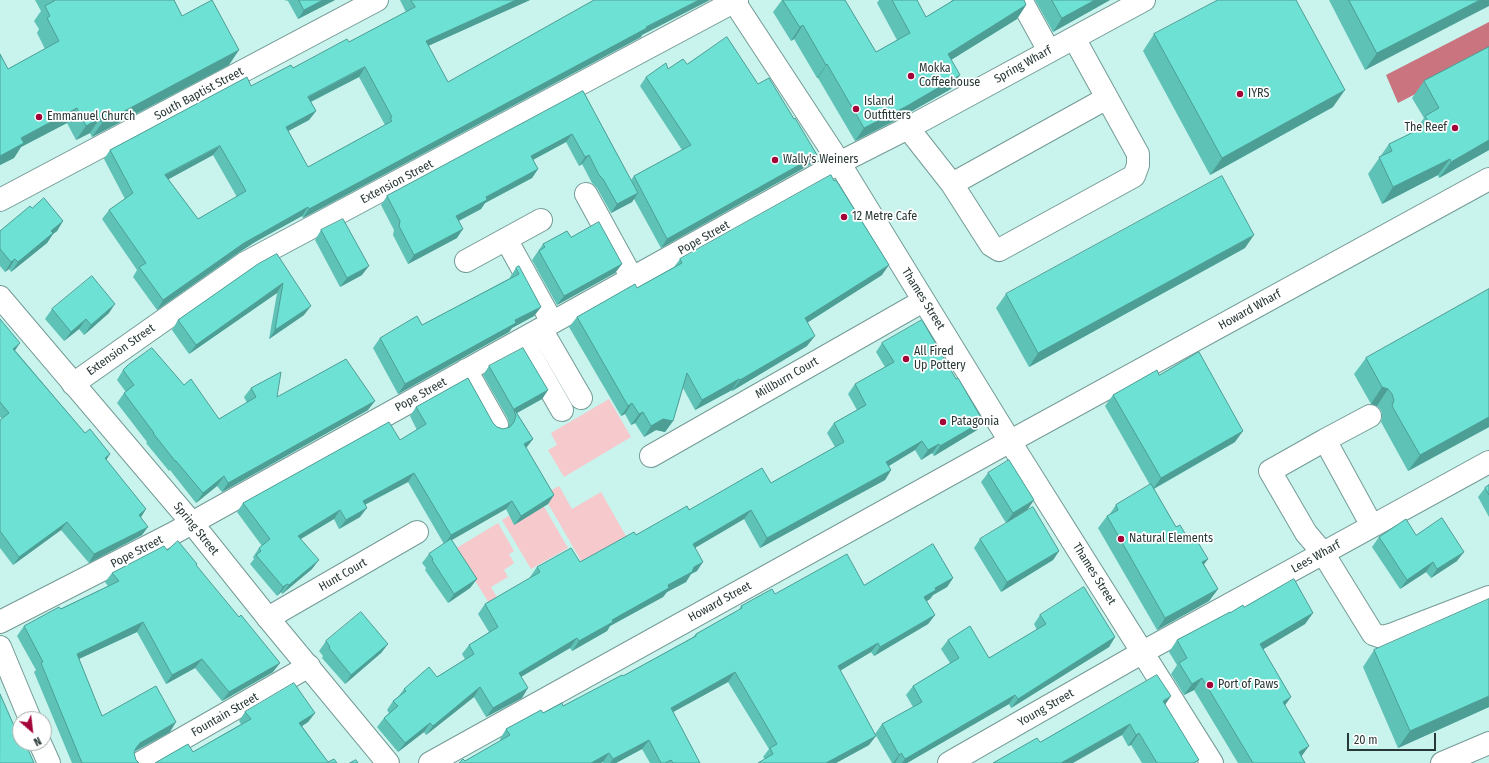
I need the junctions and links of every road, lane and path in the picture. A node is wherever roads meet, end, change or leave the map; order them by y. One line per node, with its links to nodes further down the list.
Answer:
1 (377, 0): 13 (street, South Baptist Street)
2 (1021, 0): 6 (street)
3 (1144, 0): 5 (street, Spring Wharf)
4 (735, 1): 9 (street, Thames Street); 23 (street, Extension Street)
5 (1074, 38): 6 (street, Spring Wharf); 7 (street)
6 (1049, 51): 8 (street, Spring Wharf)
7 (1107, 98): 11 (street); 11 (street)
8 (908, 128): 9 (street, Spring Wharf); 11 (street)
9 (839, 163): 17 (street, Pope Street); 19 (street, Thames Street)
10 (1489, 179): 29 (street, Howard Wharf)
11 (952, 184)
12 (586, 194): 17 (street)
13 (0, 200)
14 (541, 220): 15 (street)
15 (506, 239): 16 (street); 20 (street)
16 (466, 261)
17 (632, 278): 20 (street, Pope Street)
18 (0, 297): 23 (street, Spring Street)
19 (924, 300): 29 (street, Thames Street); 30 (street, Millburn Court)
20 (547, 326): 21 (street, Pope Street); 24 (street)
21 (522, 340): 22 (street, Pope Street); 25 (street)
22 (466, 370): 27 (street); 32 (street, Pope Street)
23 (73, 384): 32 (street, Spring Street)
24 (581, 398)
25 (562, 410)
26 (1370, 416): 28 (street)
27 (497, 425)
28 (1325, 440): 33 (street); 35 (street)
29 (1010, 441): 40 (street, Thames Street); 48 (street, Howard Street)
30 (651, 456)
31 (1489, 462): 33 (street, Lees Wharf)
32 (192, 523): 37 (street, Spring Street); 38 (street, Pope Street)
33 (1372, 526): 35 (street, Lees Wharf)
34 (417, 532): 37 (street, Hunt Court)
35 (1323, 553): 36 (street); 40 (street, Lees Wharf)
36 (1489, 597)
37 (268, 618): 41 (street, Spring Street)
38 (0, 622)
39 (0, 646): 42 (street)
40 (1143, 652): 49 (street, Young Street); 50 (street, Thames Street)
41 (309, 666): 46 (street, Fountain Street); 47 (street, Spring Street)
42 (27, 711)
43 (1489, 743): 51 (street)
44 (44, 751): 45 (street)
45 (49, 763)
46 (140, 763)
47 (388, 763)
48 (430, 763)
49 (949, 763)
50 (1212, 763)
51 (1442, 763)

